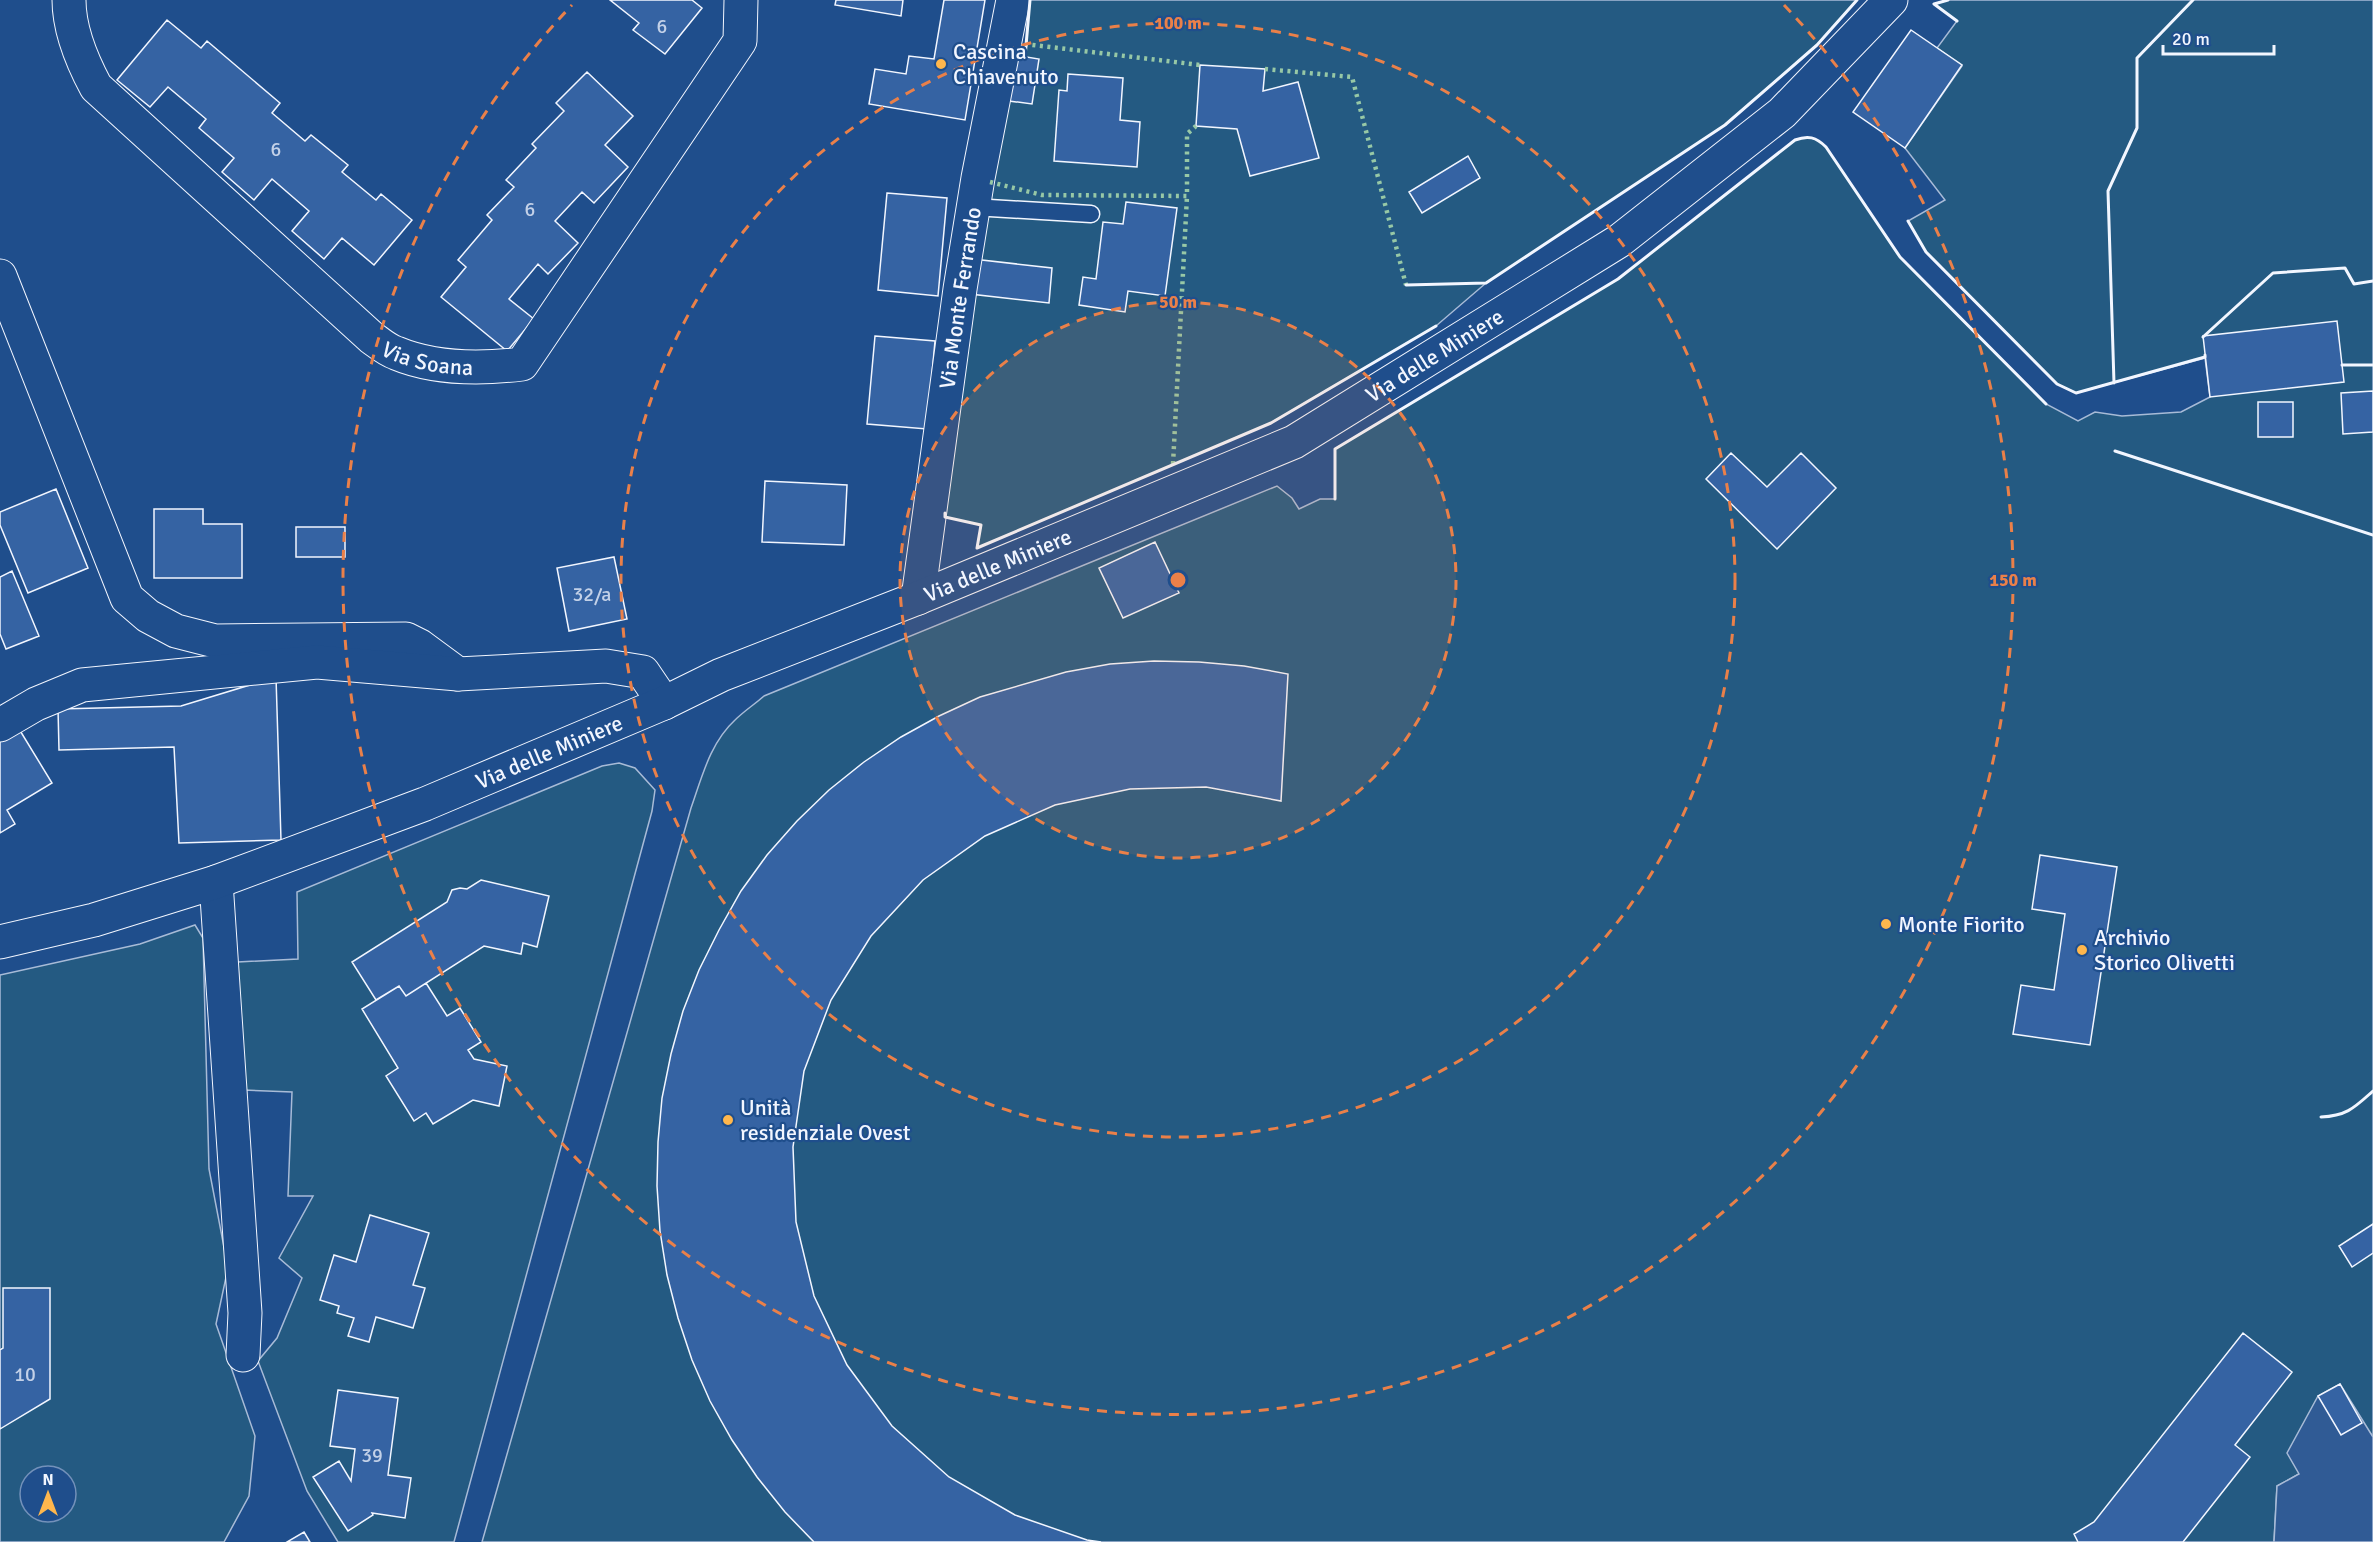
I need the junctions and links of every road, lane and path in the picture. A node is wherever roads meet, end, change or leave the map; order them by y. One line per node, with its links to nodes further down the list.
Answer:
1 (69, 0): 2 (street, Via Soana)
2 (741, 0)
3 (1014, 0): 5 (street, Via Monte Ferrando)
4 (1891, 0): 8 (street, Via delle Miniere)
5 (973, 207): 6 (lane); 8 (street, Via Monte Ferrando)
6 (1091, 214)
7 (0, 276): 9 (street)
8 (918, 598): 11 (street, Via delle Miniere)
9 (458, 674): 10 (street); 11 (street)
10 (82, 685): 12 (street); 13 (street)
11 (664, 703): 14 (street, Via delle Miniere)
12 (0, 705)
13 (0, 725)
14 (216, 882): 15 (street, Via delle Miniere); 16 (street)
15 (0, 942)
16 (243, 1355)

